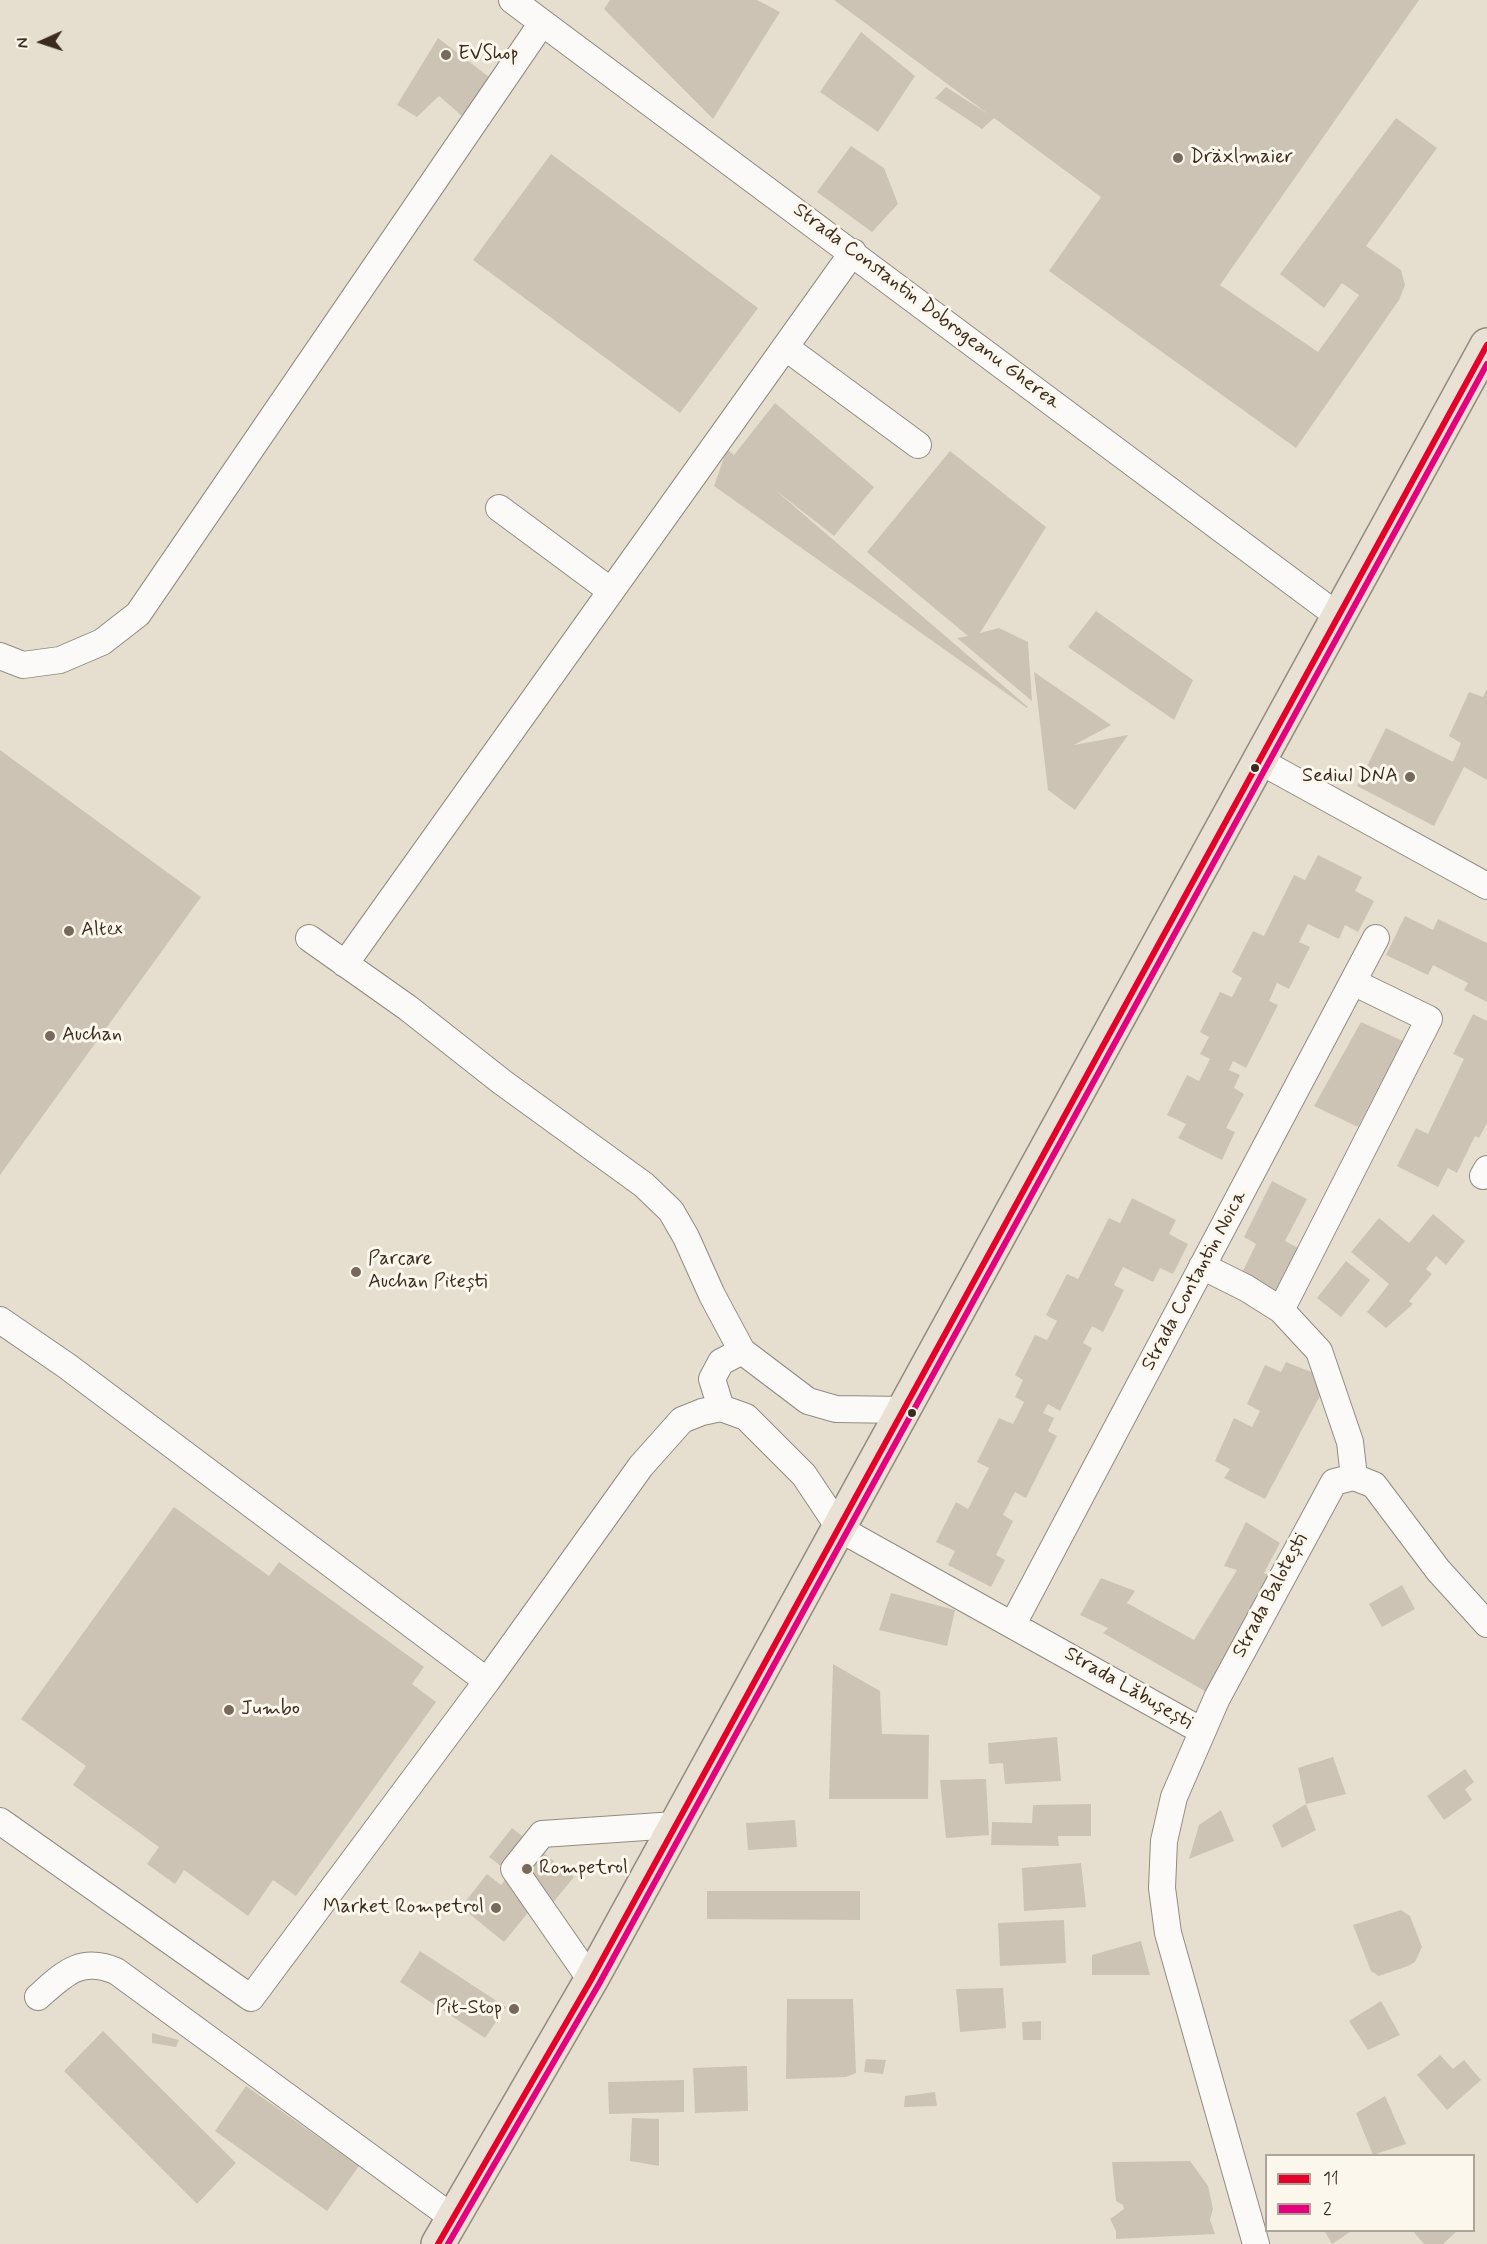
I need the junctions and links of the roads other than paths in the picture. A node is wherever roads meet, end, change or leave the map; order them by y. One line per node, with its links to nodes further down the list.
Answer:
1 (512, 0): 2 (street, Strada Constantin Dobrogeanu Gherea)
2 (542, 22): 3 (street, Strada Constantin Dobrogeanu Gherea); 10 (street)
3 (853, 252): 5 (street); 9 (street, Strada Constantin Dobrogeanu Gherea)
4 (1487, 345): 9 (main road)
5 (785, 347): 6 (street); 8 (street)
6 (918, 445)
7 (499, 508): 8 (street)
8 (611, 591): 15 (street)
9 (1338, 616): 11 (main road)
10 (0, 656)
11 (1258, 760): 12 (street); 22 (main road)
12 (1485, 880)
13 (309, 938): 15 (street)
14 (1376, 938): 16 (street, Strada Contantin Noica)
15 (345, 964): 20 (street)
16 (1353, 982): 17 (street, Strada Contantin Noica); 18 (street)
17 (1202, 1266): 18 (street); 25 (street, Strada Contantin Noica)
18 (1281, 1310): 23 (street)
19 (0, 1320): 27 (street)
20 (742, 1351): 21 (street); 22 (street)
21 (721, 1408): 24 (street); 27 (street)
22 (904, 1410): 24 (main road)
23 (1354, 1477): 26 (street); 28 (street, Strada Balotești)
24 (840, 1529): 25 (street, Strada Lăbușești); 30 (main road)
25 (1014, 1624): 28 (street, Strada Lăbușești)
26 (1487, 1624)
27 (487, 1681): 29 (street)
28 (1202, 1731): 34 (street, Strada Lăbușești)
29 (0, 1821)
30 (675, 1826): 31 (main road); 31 (street)
31 (591, 1980): 33 (main road)
32 (38, 1997): 33 (street)
33 (446, 2231)
34 (1256, 2244)

